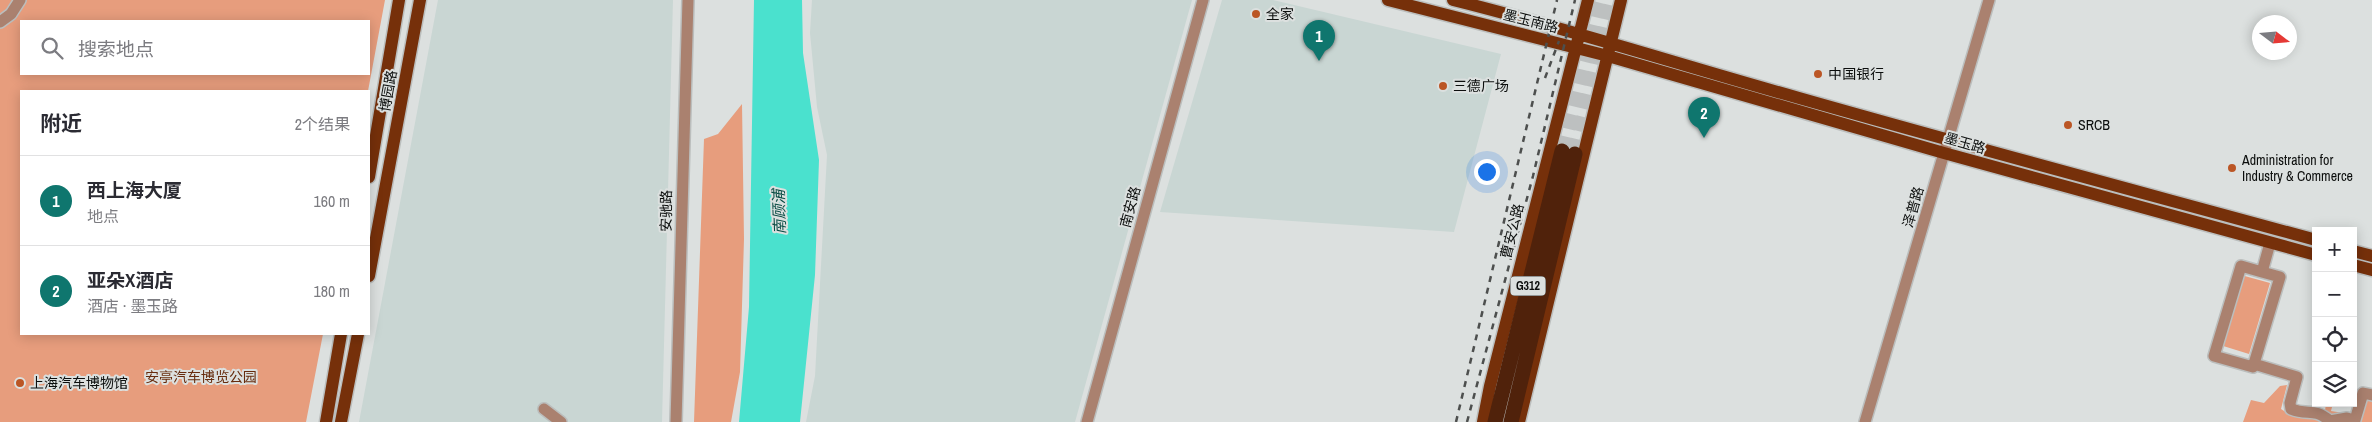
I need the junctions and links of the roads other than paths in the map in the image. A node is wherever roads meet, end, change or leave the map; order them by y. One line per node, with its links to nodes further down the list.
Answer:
1 (20, 0): 11 (street)
2 (400, 0): 17 (main road, 博园路)
3 (420, 0): 25 (main road, 博园路)
4 (688, 0): 36 (street, 安驰路)
5 (1203, 0): 37 (street, 南安路)
6 (1388, 0): 14 (main road, 墨玉南路)
7 (1453, 0): 12 (main road, 墨玉南路)
8 (1588, 0): 12 (main road)
9 (1621, 0): 13 (main road)
10 (1989, 0): 16 (street, 泽普路)
11 (0, 22)
12 (1579, 34): 13 (main road, 墨玉南路); 14 (main road, 曹安公路)
13 (1612, 42): 15 (main road); 16 (main road, 墨玉路)
14 (1575, 48): 15 (main road, 墨玉南路); 38 (main road, 曹安公路)
15 (1608, 56): 16 (main road, 墨玉路); 41 (main road)
16 (1946, 147): 18 (main road, 墨玉路); 19 (main road, 墨玉路); 42 (street, 泽普路)
17 (370, 171)
18 (2312, 239)
19 (2270, 242): 21 (main road, 墨玉路); 26 (street)
20 (2357, 252): 22 (main road)
21 (2312, 254)
22 (2372, 256)
23 (2357, 266): 24 (main road)
24 (2372, 270)
25 (370, 271)
26 (2262, 272): 29 (street); 29 (street)
27 (341, 335): 33 (main road)
28 (358, 335): 34 (main road)
29 (2254, 364): 31 (street)
30 (2372, 395): 31 (street)
31 (2319, 408)
32 (544, 409): 35 (street)
33 (326, 422)
34 (341, 422)
35 (561, 422)
36 (676, 422)
37 (1087, 422)
38 (1483, 422)
39 (1495, 422): 40 (highway, G312)
40 (1510, 422)
41 (1519, 422)
42 (1865, 422)

